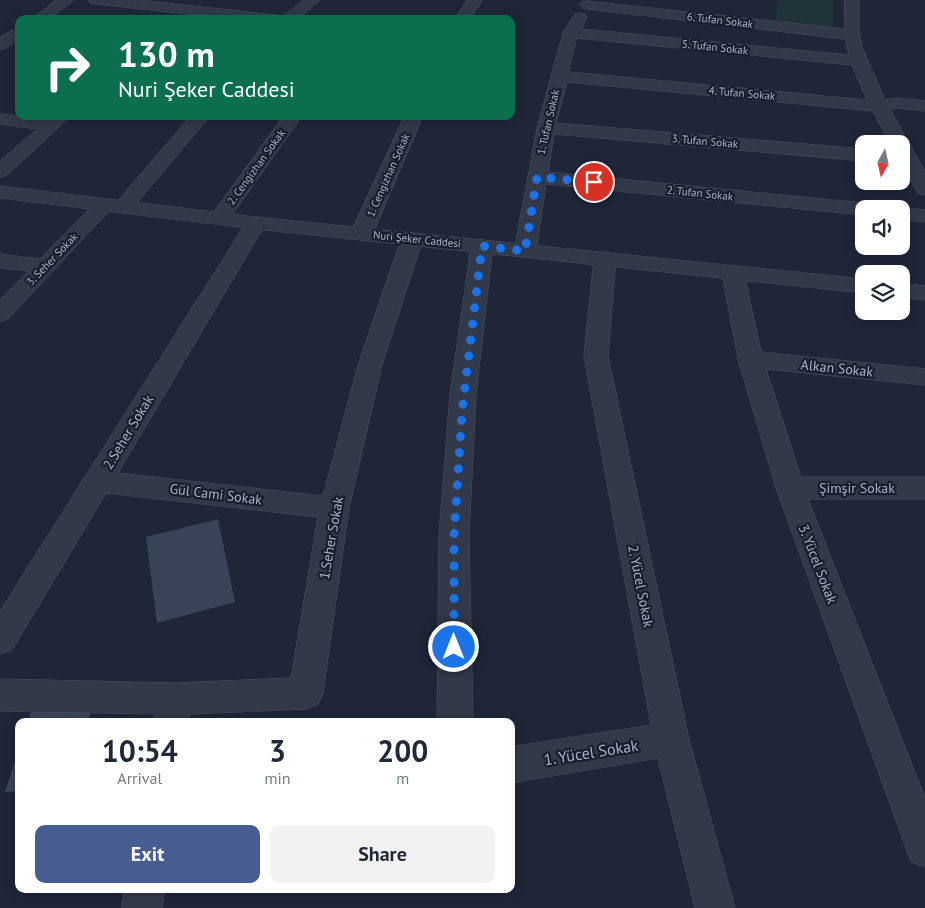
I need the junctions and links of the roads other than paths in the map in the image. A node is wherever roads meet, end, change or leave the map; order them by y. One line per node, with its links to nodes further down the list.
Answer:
1 (62, 0): 2 (street)
2 (67, 0): 11 (street)
3 (96, 0): 9 (street)
4 (201, 0): 10 (street)
5 (313, 0): 14 (street)
6 (475, 0): 15 (street)
7 (852, 0): 17 (street)
8 (589, 2): 16 (street, 1. Tufan Sokak); 17 (street, 6. Tufan Sokak)
9 (148, 5): 10 (street); 12 (street)
10 (184, 14): 13 (street)
11 (45, 15)
12 (136, 15)
13 (202, 15)
14 (293, 15)
15 (465, 15)
16 (571, 33): 18 (street, 5. Tufan Sokak); 19 (street, 1. Tufan Sokak)
17 (852, 36): 18 (street)
18 (860, 61): 20 (street)
19 (559, 76): 20 (street, 4. Tufan Sokak); 30 (street, 1. Tufan Sokak)
20 (879, 106): 21 (street, 4. Tufan Sokak); 31 (street)
21 (925, 106)
22 (15, 107): 23 (street)
23 (0, 119): 24 (street)
24 (15, 120)
25 (28, 120): 29 (street)
26 (197, 120): 38 (street, 3. Seher Sokak)
27 (290, 120): 42 (street, 2. Cengizhan Sokak)
28 (412, 120): 44 (street, 1. Cengizhan Sokak)
29 (56, 121): 34 (street)
30 (546, 128): 32 (street, 3. Tufan Sokak); 35 (street, 1. Tufan Sokak)
31 (896, 135)
32 (855, 154)
33 (910, 160): 36 (street)
34 (0, 171)
35 (537, 177): 39 (street, 2. Tufan Sokak); 47 (street, 1. Tufan Sokak)
36 (925, 190)
37 (0, 192): 38 (street, Nuri Şeker Caddesi)
38 (113, 206): 42 (street, Nuri Şeker Caddesi); 50 (street, 3. Seher Sokak)
39 (855, 209)
40 (910, 214): 41 (street)
41 (925, 216)
42 (220, 218): 43 (street, Nuri Şeker Caddesi)
43 (256, 222): 44 (street, Nuri Şeker Caddesi); 58 (street, 2.Seher Sokak)
44 (362, 233): 45 (street, Nuri Şeker Caddesi)
45 (412, 239): 46 (street, Nuri Şeker Caddesi); 61 (street, 1.Seher Sokak)
46 (482, 246): 47 (street, Nuri Şeker Caddesi); 65 (street)
47 (525, 251): 48 (street, Nuri Şeker Caddesi)
48 (606, 259): 51 (street, Nuri Şeker Caddesi); 66 (street, 2. Yücel Sokak)
49 (0, 261): 50 (street)
50 (44, 266): 55 (street, 3. Seher Sokak)
51 (733, 273): 52 (street, Nuri Şeker Caddesi); 56 (street, 3. Yücel Sokak)
52 (855, 285)
53 (910, 291): 54 (street)
54 (925, 293)
55 (0, 314)
56 (750, 359): 57 (street, Alkan Sokak); 59 (street, 3. Yücel Sokak)
57 (925, 376)
58 (98, 481): 61 (street, Gül Cami Sokak); 62 (street, 2.Seher Sokak)
59 (790, 488): 60 (street, Şimşir Sokak); 68 (street, 3. Yücel Sokak)
60 (925, 488)
61 (334, 508): 64 (street, 1.Seher Sokak)
62 (0, 640)
63 (0, 695): 64 (street)
64 (173, 710)
65 (455, 718)
66 (672, 739): 67 (street, 1. Yücel Sokak); 71 (street, 2. Yücel Sokak)
67 (515, 764)
68 (925, 848)
69 (144, 893): 70 (street)
70 (142, 908)
71 (715, 908)

